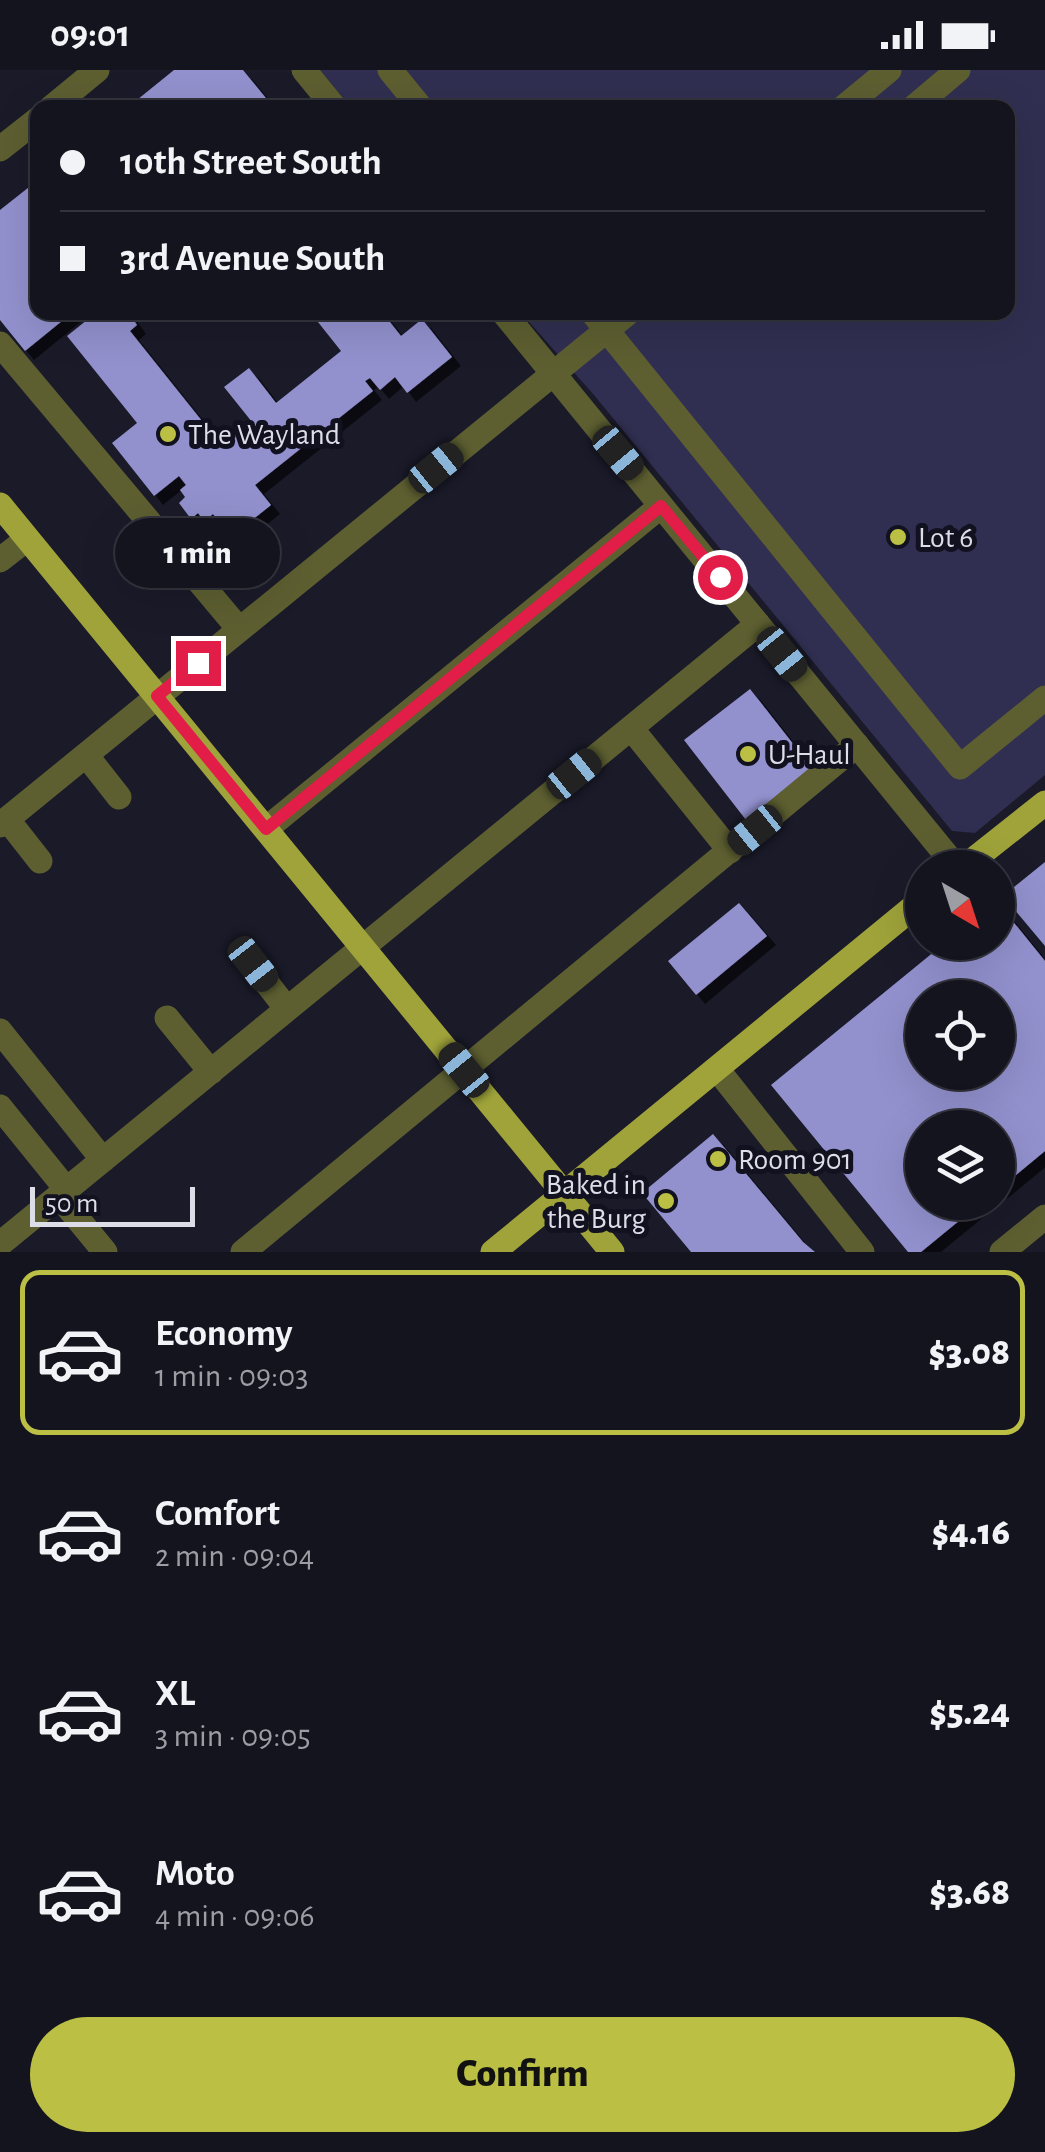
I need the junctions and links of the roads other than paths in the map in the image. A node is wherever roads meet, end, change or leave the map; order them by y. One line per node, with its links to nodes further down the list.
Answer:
1 (97, 70): 6 (street)
2 (304, 70): 7 (street)
3 (390, 70): 8 (street)
4 (889, 70): 9 (street)
5 (958, 70): 10 (street)
6 (61, 100)
7 (328, 100)
8 (414, 100)
9 (853, 100)
10 (922, 100)
11 (30, 126): 12 (street)
12 (0, 150)
13 (509, 320): 16 (street)
14 (599, 321): 16 (street); 24 (street)
15 (0, 344): 22 (street)
16 (552, 373): 18 (street); 22 (street)
17 (0, 506): 19 (main road)
18 (661, 506): 21 (street); 31 (street)
19 (27, 539): 20 (street); 23 (main road)
20 (0, 560)
21 (758, 624): 25 (street); 26 (street)
22 (239, 629): 23 (street)
23 (157, 696): 27 (street); 31 (main road)
24 (1045, 698)
25 (631, 728): 34 (street); 37 (street)
26 (857, 746): 32 (street); 34 (street)
27 (86, 755): 28 (street); 30 (street)
28 (120, 797)
29 (1045, 803): 33 (main road)
30 (4, 822): 35 (street)
31 (266, 829): 37 (main road)
32 (945, 850)
33 (984, 850)
34 (730, 851): 43 (street)
35 (40, 861)
36 (905, 914): 42 (main road)
37 (363, 948): 39 (street); 43 (main road)
38 (246, 955): 39 (street)
39 (287, 1009): 44 (street)
40 (167, 1018): 44 (street)
41 (0, 1031): 46 (street)
42 (716, 1069): 48 (main road); 55 (street)
43 (464, 1070): 48 (main road); 52 (street)
44 (211, 1072): 46 (street)
45 (0, 1107): 47 (street)
46 (103, 1160): 47 (street)
47 (63, 1193): 50 (street); 51 (street)
48 (564, 1194): 53 (main road); 54 (main road)
49 (1045, 1217): 56 (street)
50 (11, 1244)
51 (105, 1252)
52 (243, 1252)
53 (494, 1252)
54 (612, 1252)
55 (862, 1252)
56 (1002, 1252)

